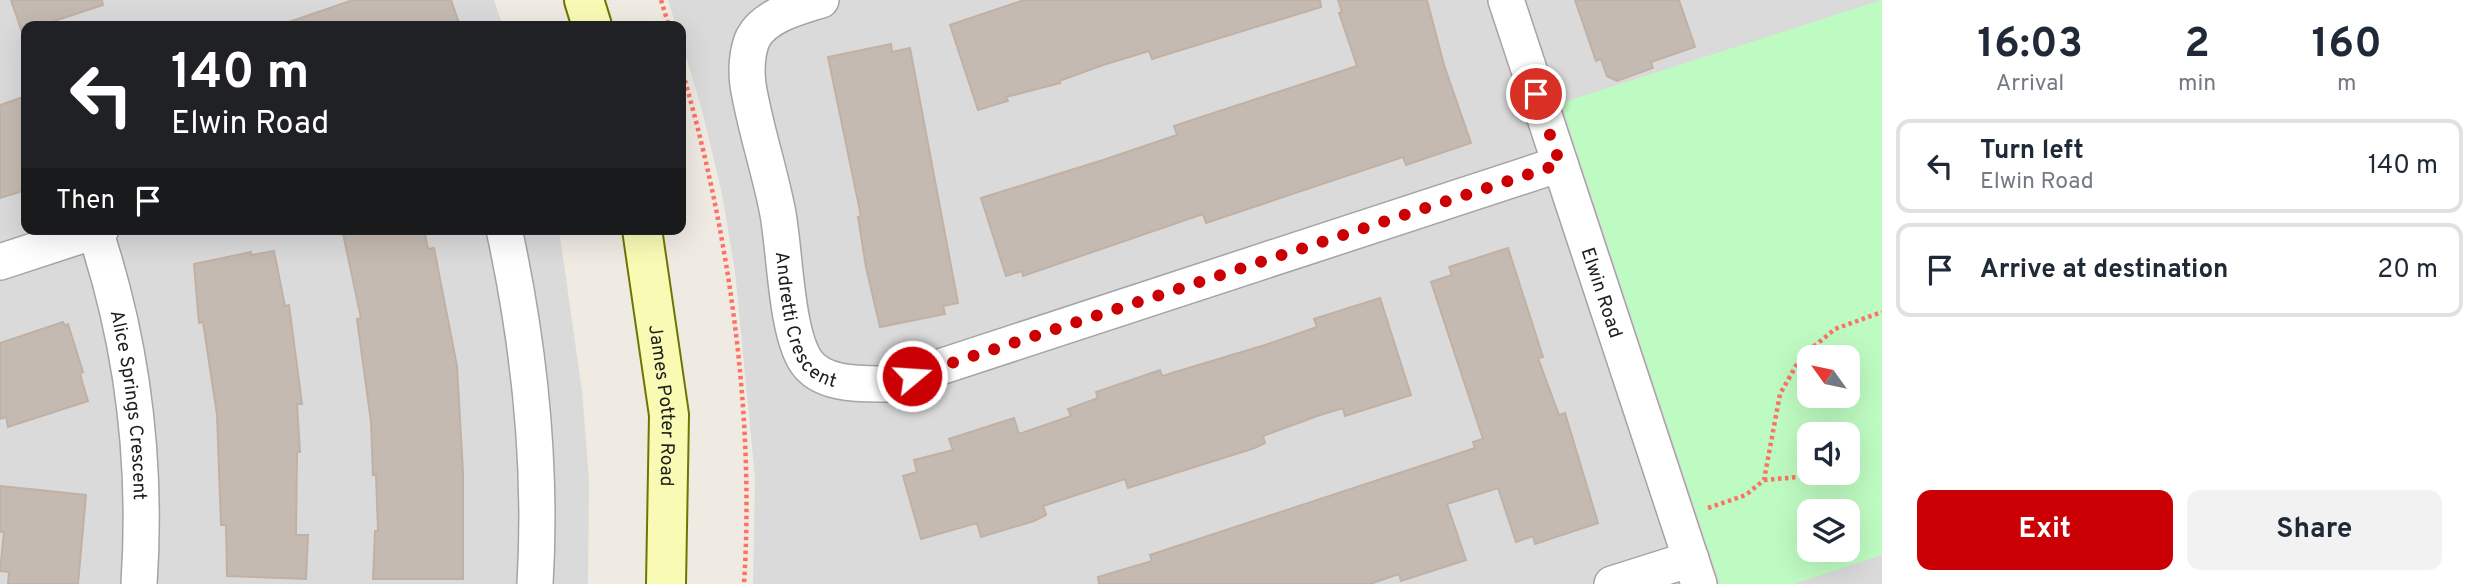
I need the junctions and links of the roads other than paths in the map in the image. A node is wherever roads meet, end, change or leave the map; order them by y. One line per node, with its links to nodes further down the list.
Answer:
1 (584, 0): 4 (main road)
2 (821, 0): 5 (street, Andretti Crescent)
3 (1506, 0): 5 (street, Elwin Road)
4 (590, 21)
5 (1560, 164): 11 (street, Elwin Road)
6 (83, 235): 10 (street)
7 (99, 235): 12 (street, Alice Springs Crescent)
8 (505, 235): 13 (street)
9 (643, 235): 14 (main road, James Potter Road)
10 (0, 262)
11 (1695, 571): 15 (street)
12 (139, 584)
13 (535, 584)
14 (666, 584)
15 (1612, 584)

